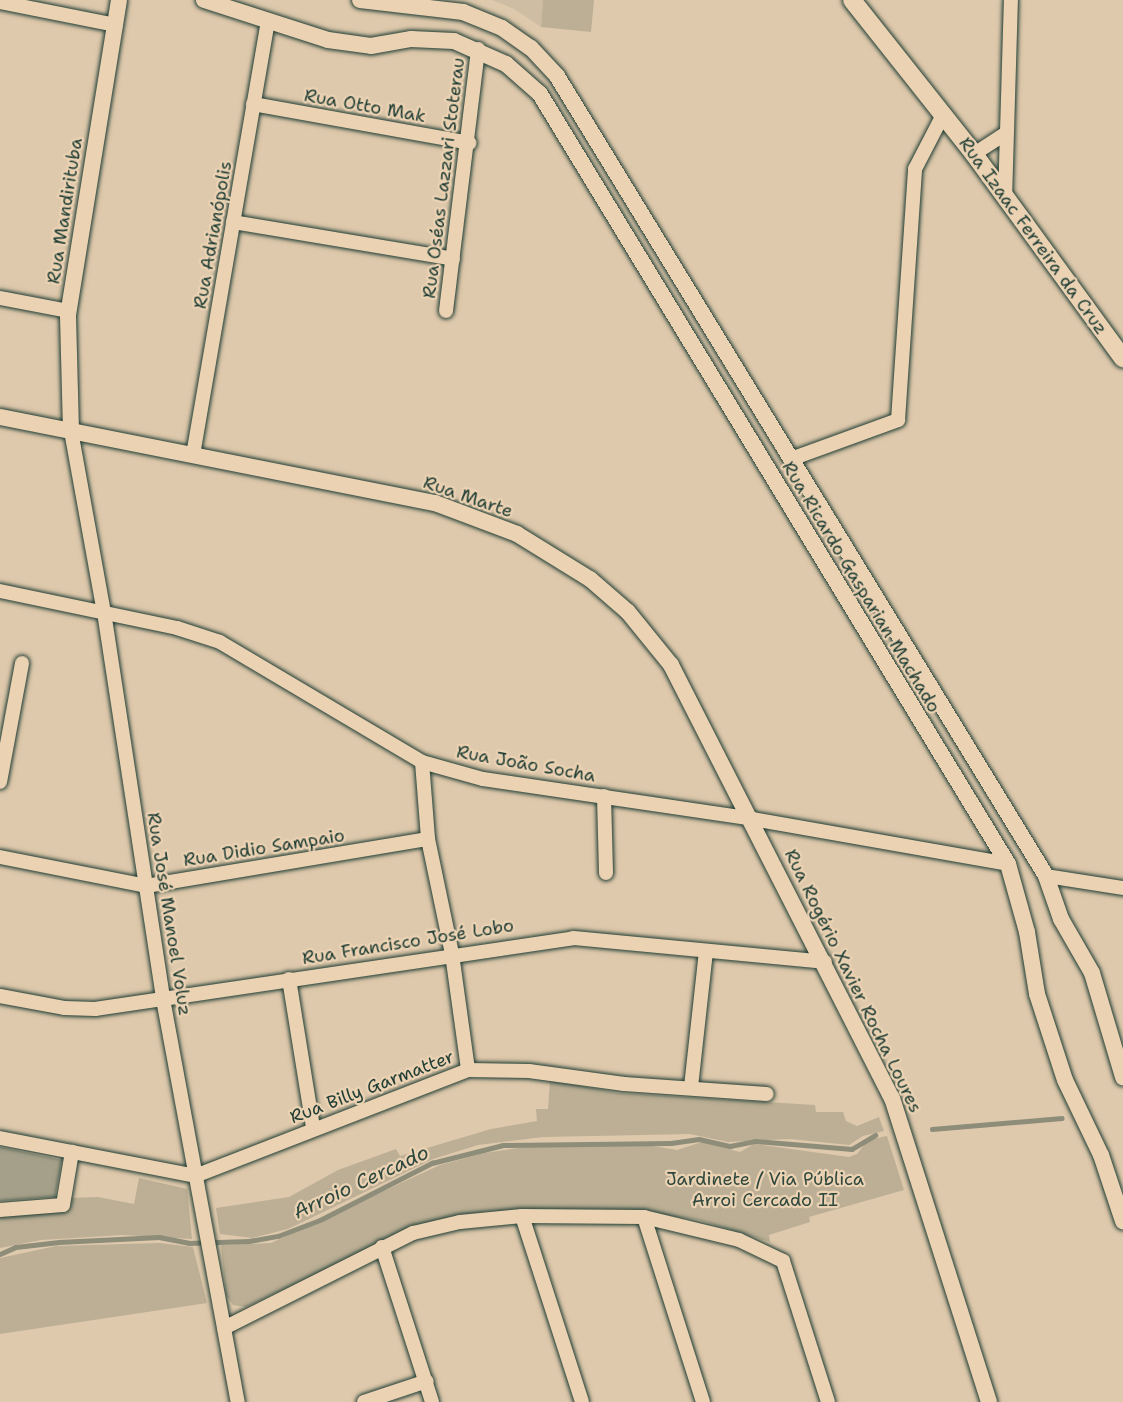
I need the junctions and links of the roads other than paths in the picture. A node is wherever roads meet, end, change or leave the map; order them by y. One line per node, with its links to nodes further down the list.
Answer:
1 (118, 0): 10 (street, Rua Mandirituba)
2 (204, 0): 8 (street, Rua Ricardo Gasparian Machado)
3 (360, 0): 6 (street, Rua Ricardo Gasparian Machado)
4 (852, 0): 13 (main road, Rua Izaac Ferreira da Cruz)
5 (1011, 0): 14 (street)
6 (385, 1): 27 (street, Rua Ricardo Gasparian Machado)
7 (0, 2): 10 (street)
8 (227, 3): 9 (street, Rua Ricardo Gasparian Machado)
9 (268, 20): 11 (street, Rua Ricardo Gasparian Machado); 12 (street, Rua Adrianópolis)
10 (116, 25): 21 (street, Rua Mandirituba)
11 (478, 49): 15 (street, Rua Oséas Lazzari Stoterau); 37 (street, Rua Ricardo Gasparian Machado)
12 (254, 104): 15 (street, Rua Otto Mak); 18 (street, Rua Adrianópolis)
13 (943, 115): 16 (main road, Rua Izaac Ferreira da Cruz); 27 (street, Rua Izaac Ferreira da Cruz)
14 (1005, 134): 16 (street); 17 (street)
15 (470, 143): 19 (street, Rua Oséas Lazzari Stoterau)
16 (974, 154): 17 (main road, Rua Izaac Ferreira da Cruz)
17 (1005, 200): 23 (main road, Rua Izaac Ferreira da Cruz)
18 (233, 222): 19 (street); 26 (street, Rua Adrianópolis)
19 (453, 259): 22 (street, Rua Oséas Lazzari Stoterau)
20 (0, 298): 21 (street)
21 (69, 311): 25 (street, Rua Mandirituba)
22 (446, 311)
23 (1123, 358)
24 (0, 417): 25 (street, Rua Marte)
25 (71, 430): 26 (street, Rua Marte); 29 (street, Rua José Manoel Voluz)
26 (193, 455): 34 (street, Rua Marte)
27 (791, 459): 39 (street, Rua Ricardo Gasparian Machado)
28 (0, 591): 29 (street, Rua João Socha)
29 (104, 612): 31 (street, Rua João Socha); 40 (street, Rua José Manoel Voluz)
30 (22, 663): 32 (street)
31 (422, 762): 33 (street, Rua João Socha); 35 (street)
32 (0, 782)
33 (604, 796): 34 (street, Rua João Socha); 38 (street)
34 (753, 819): 37 (street, Rua João Socha); 44 (street, Rua Rogério Xavier Rocha Loures)
35 (428, 839): 40 (street, Rua Didio Sampaio); 43 (street)
36 (0, 857): 40 (street, Rua Didio Sampaio)
37 (1008, 864): 59 (street, Rua Ricardo Gasparian Machado)
38 (606, 873)
39 (1046, 876): 41 (street); 49 (street, Rua Ricardo Gasparian Machado)
40 (146, 886): 47 (street, Rua José Manoel Voluz)
41 (1123, 888)
42 (706, 952): 43 (street, Rua Francisco José Lobo); 44 (street, Rua Francisco José Lobo); 50 (street)
43 (452, 954): 45 (street, Rua Francisco José Lobo); 48 (street)
44 (825, 962): 69 (street, Rua Rogério Xavier Rocha Loures)
45 (289, 979): 47 (street, Rua Francisco José Lobo); 52 (street)
46 (0, 996): 47 (street, Rua Francisco José Lobo)
47 (163, 999): 55 (street, Rua José Manoel Voluz)
48 (468, 1070): 50 (street, Rua Billy Garmatter); 52 (street, Rua Billy Garmatter)
49 (1123, 1077)
50 (691, 1087): 51 (street, Rua Billy Garmatter)
51 (767, 1094)
52 (313, 1128): 55 (street, Rua Billy Garmatter)
53 (0, 1138): 54 (street)
54 (72, 1152): 55 (street); 56 (street)
55 (195, 1176): 61 (street, Rua José Manoel Voluz)
56 (0, 1210)
57 (522, 1216): 58 (street); 60 (street); 66 (street)
58 (644, 1217): 67 (street); 68 (street)
59 (1123, 1221)
60 (382, 1247): 61 (street); 62 (street)
61 (224, 1328): 63 (street, Rua José Manoel Voluz)
62 (427, 1381): 64 (street); 65 (street)
63 (238, 1402)
64 (364, 1402)
65 (432, 1402)
66 (582, 1402)
67 (703, 1402)
68 (828, 1402)
69 (989, 1402)

